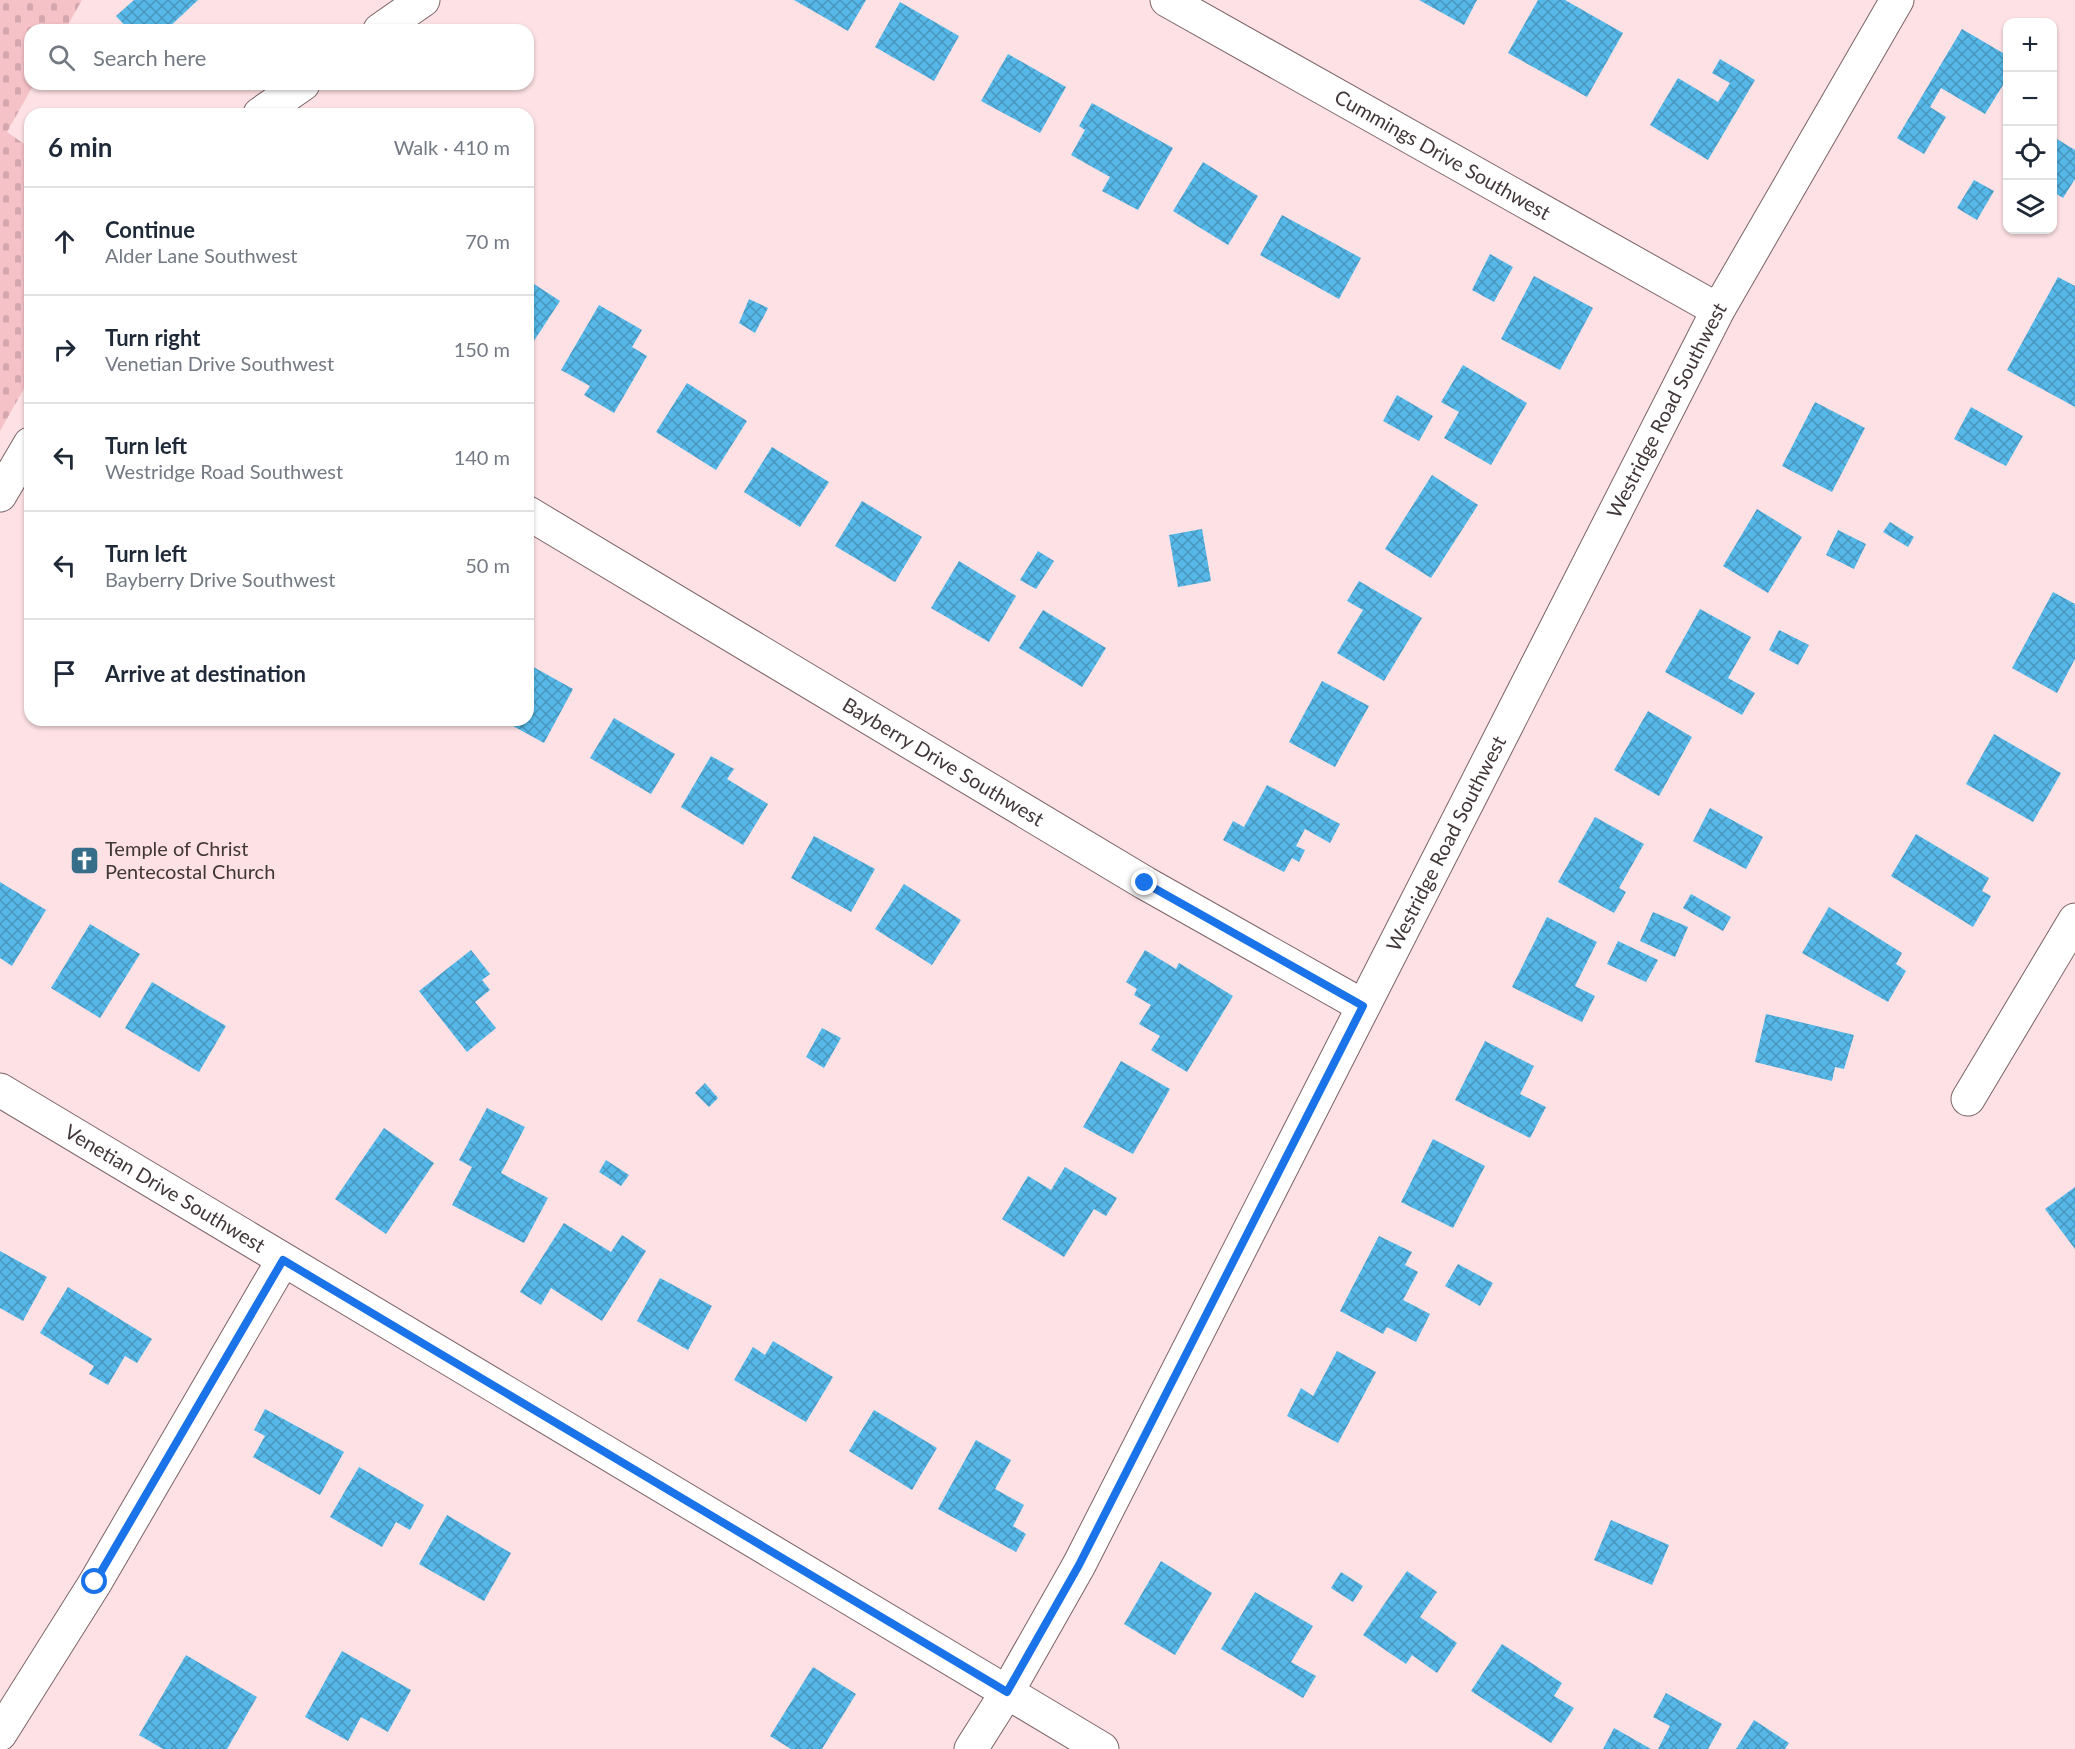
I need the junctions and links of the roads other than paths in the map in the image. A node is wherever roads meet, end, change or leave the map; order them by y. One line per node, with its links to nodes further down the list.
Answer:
1 (423, 0): 4 (street)
2 (1167, 0): 7 (street, Cummings Drive Southwest)
3 (1897, 0): 7 (street, Westridge Road Southwest)
4 (389, 24)
5 (294, 90): 6 (street)
6 (269, 108)
7 (1718, 310): 12 (street, Westridge Road Southwest)
8 (24, 454): 9 (street)
9 (0, 495)
10 (534, 517): 12 (street, Bayberry Drive Southwest)
11 (2075, 921): 14 (street)
12 (1363, 1006): 16 (street, Westridge Road Southwest)
13 (0, 1090): 15 (street, Venetian Drive Southwest)
14 (1968, 1099)
15 (283, 1260): 16 (street, Venetian Drive Southwest); 17 (street)
16 (1007, 1692): 18 (street, Westridge Road Southwest); 19 (street, Venetian Drive Southwest)
17 (0, 1734)
18 (971, 1749)
19 (1102, 1749)

